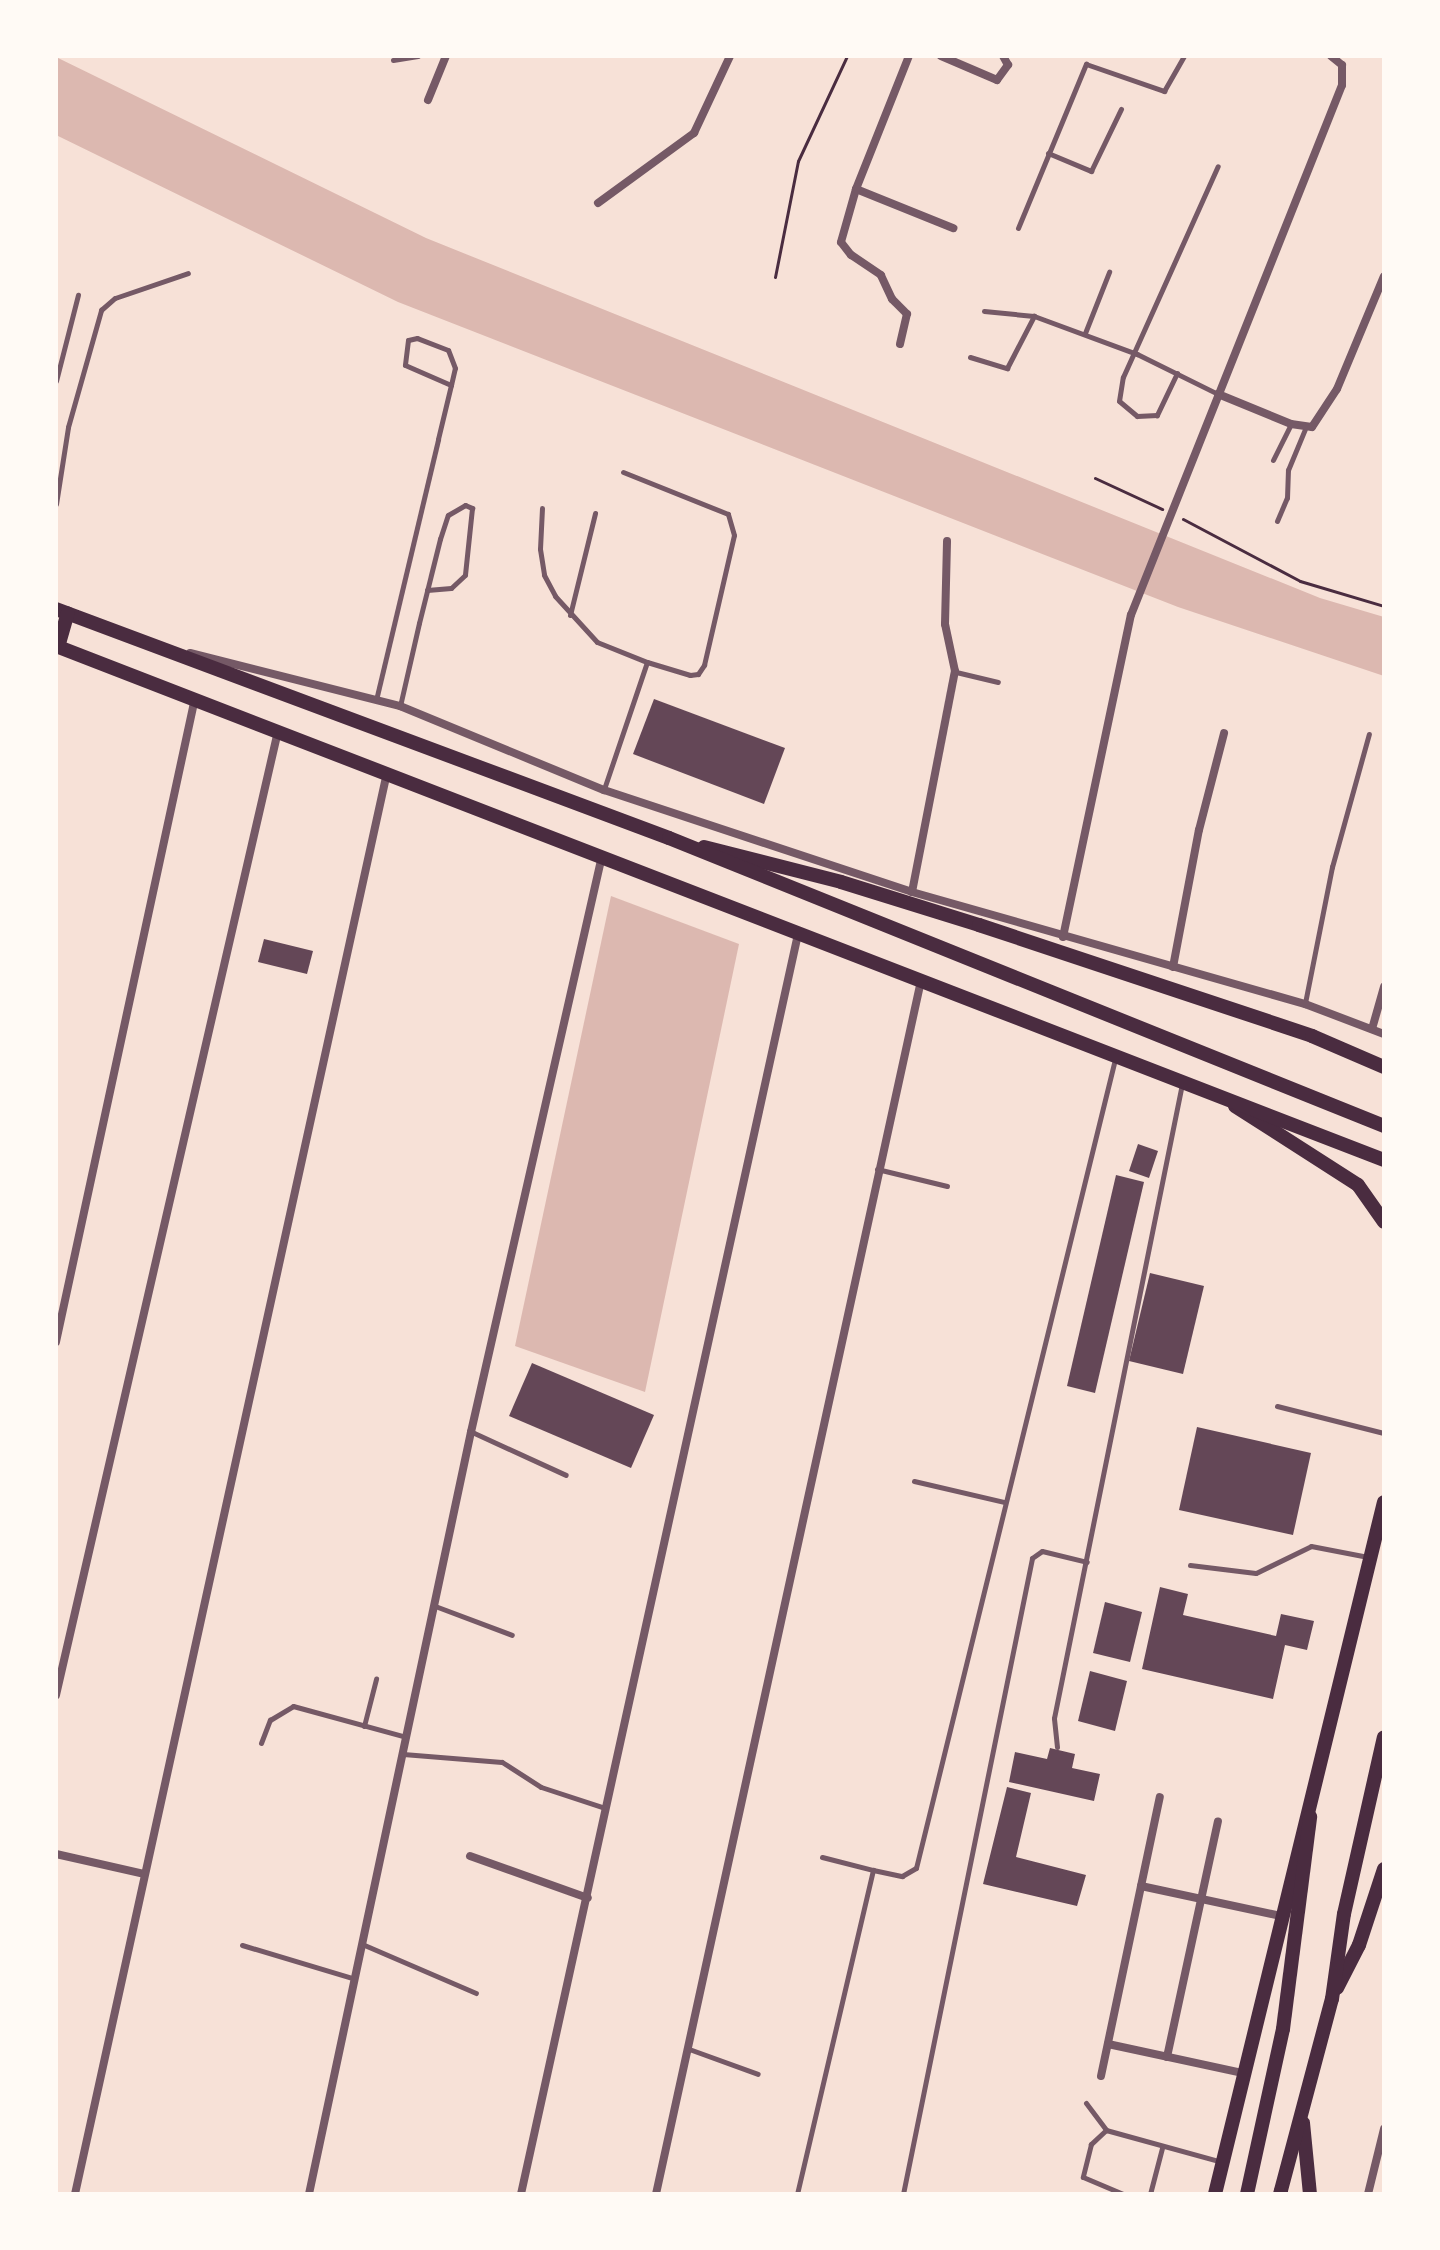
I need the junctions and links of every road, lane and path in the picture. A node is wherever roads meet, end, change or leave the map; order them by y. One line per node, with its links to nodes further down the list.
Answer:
1 (418, 56): 10 (lane)
2 (446, 56): 11 (street)
3 (730, 56): 16 (street)
4 (847, 56): 22 (path)
5 (909, 56): 15 (street)
6 (941, 56): 7 (street)
7 (1003, 56)
8 (1184, 56): 13 (lane)
9 (1331, 56): 33 (street)
10 (393, 60)
11 (428, 100)
12 (1121, 109): 13 (lane)
13 (1048, 153): 18 (lane)
14 (1218, 166): 28 (lane)
15 (856, 189): 17 (street); 27 (street)
16 (598, 203)
17 (953, 228)
18 (1018, 228)
19 (1109, 272): 26 (lane)
20 (188, 273): 39 (lane)
21 (1384, 276): 35 (street)
22 (775, 277)
23 (78, 295): 31 (lane)
24 (984, 311): 25 (lane)
25 (1034, 316): 26 (lane); 29 (lane)
26 (1085, 333): 28 (lane)
27 (900, 344)
28 (1137, 354): 30 (lane); 30 (lane)
29 (970, 357)
30 (1177, 373): 33 (lane)
31 (56, 381)
32 (451, 385): 32 (lane); 56 (lane)
33 (1218, 394): 34 (street); 67 (street)
34 (1291, 424): 35 (street); 36 (lane)
35 (1305, 429): 44 (lane)
36 (1273, 460)
37 (623, 472): 52 (lane)
38 (1095, 478): 42 (path)
39 (56, 504)
40 (542, 508): 49 (lane)
41 (595, 513): 49 (lane)
42 (1169, 513)
43 (1180, 518): 47 (path)
44 (1277, 521)
45 (947, 541): 53 (street)
46 (427, 590): 46 (lane); 57 (lane)
47 (1384, 606)
48 (62, 611): 50 (main road); 51 (main road)
49 (570, 615): 52 (lane)
50 (146, 643): 56 (street); 63 (main road)
51 (57, 647): 55 (main road)
52 (647, 662): 62 (lane)
53 (955, 671): 54 (lane); 65 (street)
54 (998, 682)
55 (195, 697): 58 (main road); 83 (street)
56 (376, 701): 57 (street)
57 (400, 706): 62 (street)
58 (278, 731): 61 (main road); 97 (street)
59 (1224, 733): 68 (street)
60 (1369, 734): 71 (lane)
61 (387, 773): 64 (main road); 112 (street)
62 (604, 790): 65 (street)
63 (669, 838): 75 (main road); 78 (main road)
64 (602, 856): 66 (main road); 85 (street)
65 (912, 892): 67 (street)
66 (798, 934): 69 (main road); 105 (street)
67 (1063, 937): 68 (street)
68 (1173, 967): 71 (street)
69 (921, 981): 74 (main road); 80 (street)
70 (1384, 987): 72 (street)
71 (1305, 1004): 72 (street)
72 (1372, 1029): 73 (street)
73 (1384, 1034)
74 (1115, 1057): 76 (main road); 89 (lane)
75 (1384, 1067)
76 (1182, 1083): 77 (main road); 92 (lane)
77 (1224, 1099): 79 (main road); 82 (main road)
78 (1384, 1126)
79 (1384, 1160)
80 (876, 1168): 81 (lane); 124 (street)
81 (947, 1186)
82 (1384, 1222)
83 (56, 1342)
84 (1277, 1406): 86 (lane)
85 (471, 1432): 87 (lane); 94 (street)
86 (1384, 1433)
87 (566, 1475)
88 (914, 1481): 89 (lane)
89 (1004, 1502): 111 (lane)
90 (1384, 1502): 91 (main road)
91 (1371, 1558): 93 (lane); 106 (main road)
92 (1087, 1562): 102 (lane); 141 (lane)
93 (1190, 1565)
94 (434, 1606): 95 (lane); 99 (street)
95 (512, 1635)
96 (376, 1679): 98 (lane)
97 (56, 1695)
98 (364, 1726): 99 (lane); 101 (lane)
99 (406, 1737): 103 (street)
100 (1384, 1737): 122 (main road)
101 (261, 1743)
102 (1057, 1747)
103 (403, 1754): 105 (lane); 118 (street)
104 (1160, 1797): 114 (street)
105 (608, 1809): 115 (street)
106 (1310, 1817): 117 (main road); 145 (main road)
107 (1218, 1821): 116 (street)
108 (56, 1854): 112 (street)
109 (470, 1856): 115 (street)
110 (822, 1857): 111 (lane)
111 (873, 1870): 140 (lane)
112 (144, 1874): 136 (street)
113 (1383, 1874): 122 (main road)
114 (1141, 1886): 116 (street); 123 (street)
115 (588, 1898): 138 (street)
116 (1201, 1899): 117 (street); 125 (street)
117 (1281, 1916): 126 (main road)
118 (362, 1944): 120 (street); 121 (lane)
119 (242, 1945): 120 (lane)
120 (355, 1979): 137 (street)
121 (476, 1993)
122 (1332, 1999): 130 (main road)
123 (1108, 2044): 125 (street); 128 (street)
124 (689, 2049): 127 (lane); 139 (street)
125 (1167, 2057): 126 (street)
126 (1242, 2073): 134 (main road)
127 (758, 2074)
128 (1101, 2076)
129 (1086, 2103): 132 (lane)
130 (1301, 2111): 135 (main road); 146 (main road)
131 (1384, 2129): 147 (street)
132 (1106, 2130): 133 (lane); 142 (lane)
133 (1162, 2148): 134 (lane); 143 (lane)
134 (1222, 2162): 144 (main road)
135 (1281, 2193)
136 (75, 2194)
137 (309, 2194)
138 (521, 2194)
139 (656, 2194)
140 (797, 2194)
141 (903, 2194)
142 (1123, 2194)
143 (1150, 2194)
144 (1215, 2194)
145 (1247, 2194)
146 (1310, 2194)
147 (1368, 2194)

